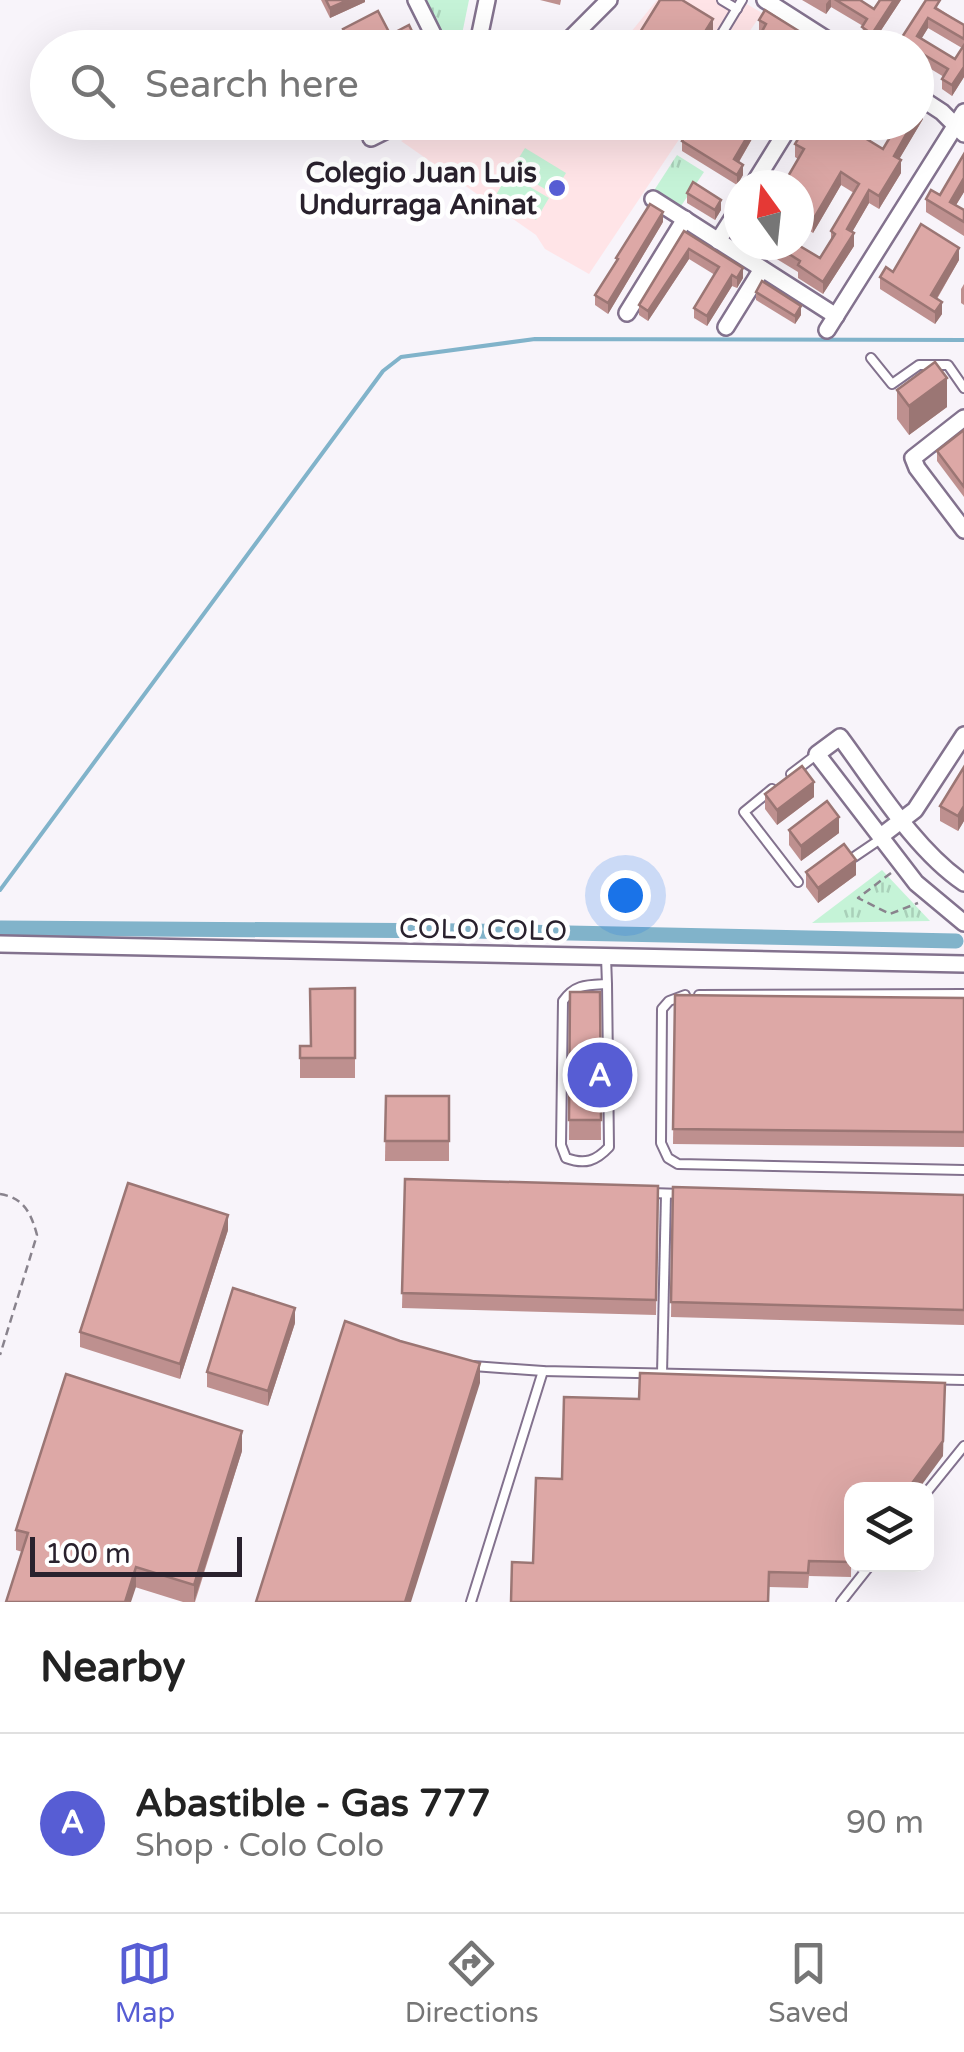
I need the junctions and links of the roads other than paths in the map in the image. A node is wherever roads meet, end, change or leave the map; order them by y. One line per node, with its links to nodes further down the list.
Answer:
1 (416, 0): 7 (street)
2 (486, 0): 8 (street)
3 (609, 0): 9 (street)
4 (722, 0): 6 (lane)
5 (765, 0): 11 (street)
6 (739, 4): 10 (lane)
7 (431, 30)
8 (480, 30)
9 (579, 30)
10 (724, 30)
11 (813, 30)
12 (934, 107): 13 (street)
13 (961, 124): 20 (street)
14 (781, 140): 15 (street)
15 (762, 170)
16 (653, 199): 17 (street)
17 (685, 220): 19 (street); 21 (street)
18 (724, 232): 19 (street)
19 (718, 241): 20 (street)
20 (762, 269): 22 (street)
21 (627, 313)
22 (726, 327)
23 (871, 358): 24 (lane)
24 (964, 388)
25 (964, 418): 26 (street)
26 (964, 530)
27 (964, 735): 29 (street)
28 (817, 754): 29 (street); 30 (street); 33 (lane)
29 (904, 821): 30 (street); 32 (street)
30 (881, 837): 31 (lane); 34 (street)
31 (854, 857)
32 (961, 875)
33 (798, 882)
34 (964, 923)
35 (0, 944): 36 (street, COLO COLO)
36 (606, 957): 37 (street, COLO COLO); 38 (lane)
37 (964, 964)
38 (607, 984): 38 (lane)
39 (964, 994): 40 (lane)
40 (964, 1170)
41 (646, 1193): 42 (lane)
42 (666, 1194): 43 (lane); 46 (lane)
43 (686, 1194)
44 (457, 1365): 45 (lane)
45 (543, 1371): 46 (lane); 51 (lane)
46 (662, 1374): 47 (lane)
47 (964, 1380)
48 (964, 1446): 49 (lane)
49 (934, 1484)
50 (864, 1572): 52 (lane)
51 (470, 1602)
52 (841, 1602)

